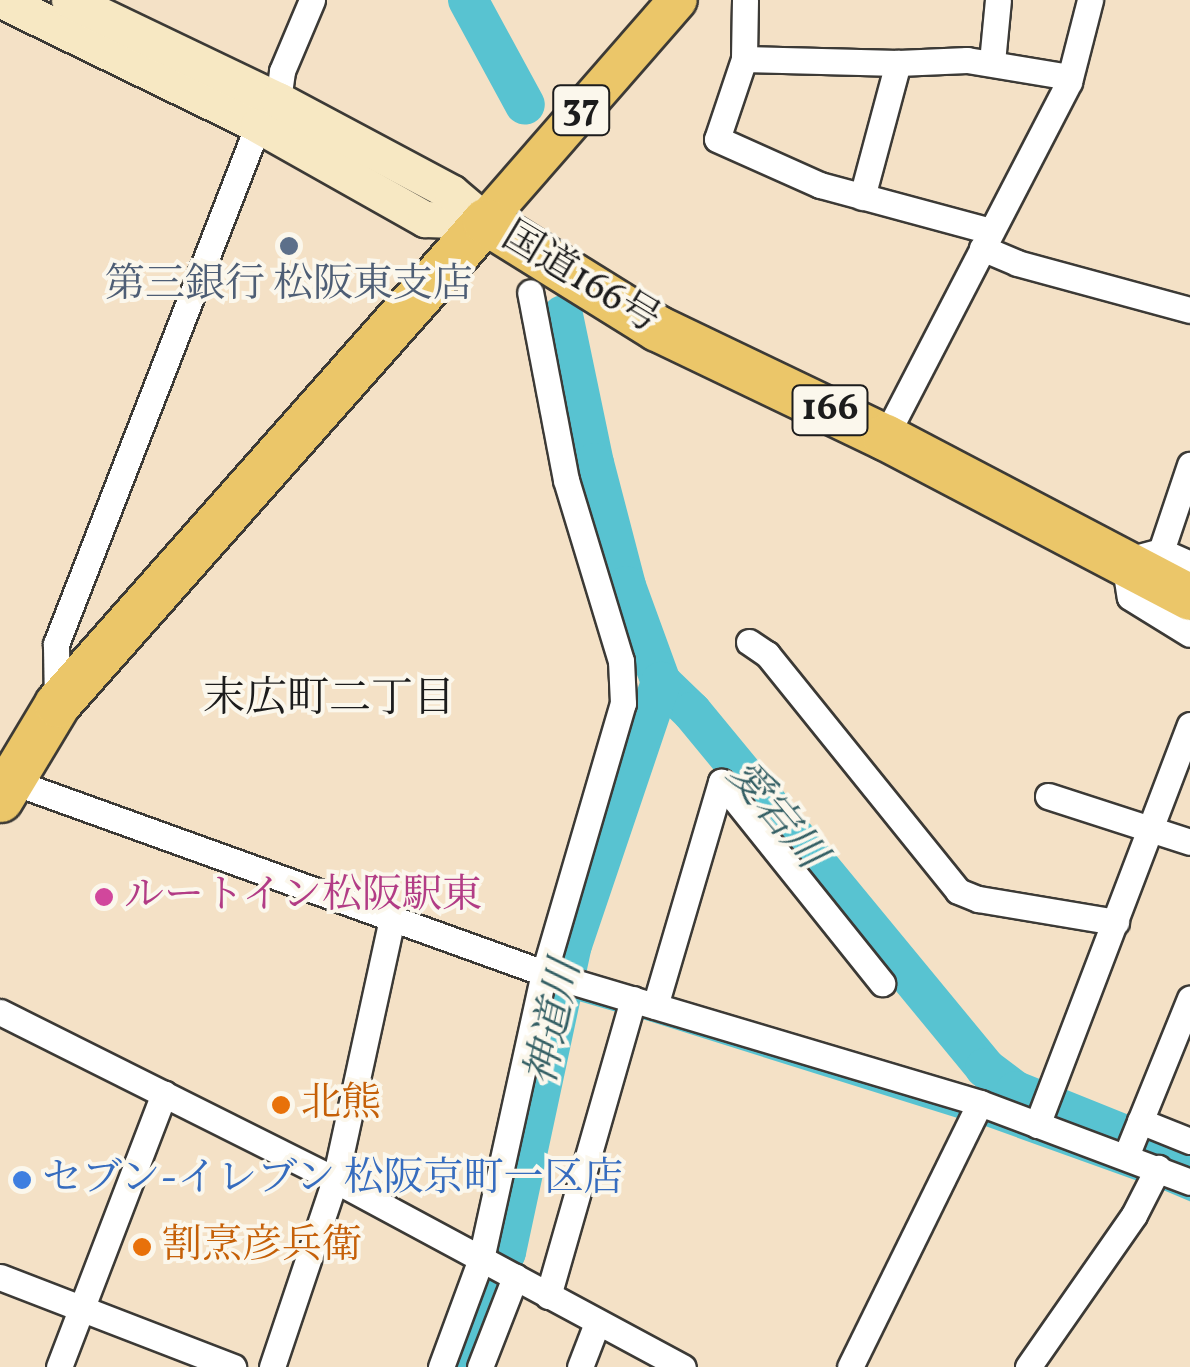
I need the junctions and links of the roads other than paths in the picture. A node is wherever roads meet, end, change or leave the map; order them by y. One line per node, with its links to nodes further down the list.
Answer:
1 (1, 0): 12 (street)
2 (69, 0): 12 (street)
3 (312, 0): 12 (street)
4 (678, 0): 14 (main road, 37)
5 (745, 0): 8 (street)
6 (998, 0): 9 (street)
7 (1090, 0): 11 (street)
8 (744, 58): 10 (street); 13 (street)
9 (992, 62): 10 (street); 11 (street)
10 (898, 63): 13 (street)
11 (1070, 77): 15 (street)
12 (268, 113): 14 (street); 23 (street)
13 (862, 197): 15 (street)
14 (485, 220): 18 (highway, 国道166号 / 166); 23 (highway, 国道166号)
15 (987, 239): 17 (street); 18 (street)
16 (530, 292): 31 (street)
17 (1190, 310)
18 (885, 437): 20 (highway, 国道166号 / 166)
19 (1190, 465): 20 (street)
20 (1143, 556): 21 (highway, 国道166号 / 166)
21 (1188, 596)
22 (749, 642): 30 (street)
23 (57, 704): 25 (highway, 国道166号)
24 (1190, 724): 27 (street)
25 (4, 790): 29 (street)
26 (1048, 796): 27 (street)
27 (1152, 830): 28 (street); 30 (street)
28 (1190, 842)
29 (392, 919): 31 (street); 44 (street)
30 (1116, 922): 40 (street)
31 (545, 973): 34 (street); 46 (street)
32 (882, 982): 34 (street)
33 (1190, 998): 36 (street)
34 (637, 1008): 38 (street); 49 (street)
35 (0, 1012): 37 (street)
36 (1180, 1051): 39 (street)
37 (164, 1093): 44 (street); 50 (street)
38 (975, 1114): 40 (street); 59 (street)
39 (1140, 1123): 41 (street); 42 (street)
40 (1038, 1124): 42 (street)
41 (1190, 1140)
42 (1128, 1153): 43 (street)
43 (1153, 1178): 45 (street); 60 (street)
44 (336, 1180): 46 (street); 54 (street)
45 (1190, 1182)
46 (482, 1260): 48 (street); 55 (street)
47 (0, 1277): 50 (street)
48 (514, 1277): 49 (street); 56 (street)
49 (548, 1296): 51 (street)
50 (82, 1309): 52 (street); 53 (street)
51 (597, 1323): 57 (street); 58 (street)
52 (59, 1367)
53 (234, 1367)
54 (272, 1367)
55 (442, 1367)
56 (480, 1367)
57 (580, 1367)
58 (683, 1367)
59 (850, 1367)
60 (1028, 1367)

